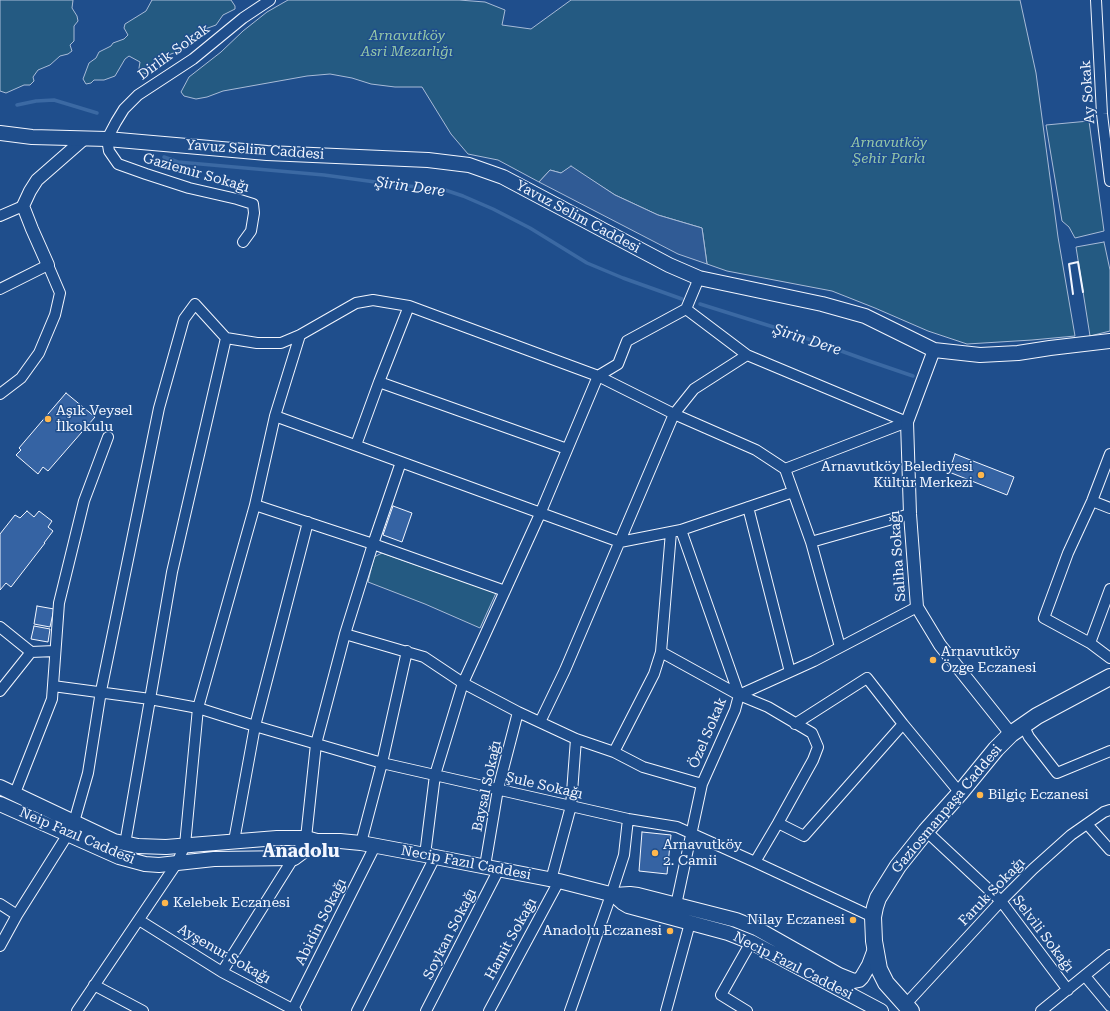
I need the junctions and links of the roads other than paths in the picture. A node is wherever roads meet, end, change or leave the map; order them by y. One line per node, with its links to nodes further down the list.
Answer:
1 (270, 0): 6 (street, Dirlik Sokak)
2 (1096, 0): 8 (street, Ay Sokak)
3 (0, 134): 4 (main road)
4 (32, 137): 5 (main road, Yavuz Selim Caddesi); 7 (main road)
5 (85, 138): 6 (main road, Yavuz Selim Caddesi); 9 (street)
6 (107, 139): 11 (street, Gaziemir Sokağı); 13 (main road, Yavuz Selim Caddesi)
7 (0, 143)
8 (1110, 181)
9 (23, 206): 10 (street); 12 (street)
10 (0, 216)
11 (243, 242)
12 (48, 265): 14 (street); 24 (street)
13 (700, 278): 16 (street); 20 (main road, Yavuz Selim Caddesi)
14 (0, 289)
15 (409, 306): 17 (street); 22 (street); 23 (street)
16 (686, 309): 21 (street); 22 (street)
17 (300, 335): 18 (street); 26 (street)
18 (226, 338): 63 (street); 65 (street)
19 (1110, 342): 20 (main road, Yavuz Selim Caddesi)
20 (934, 350): 27 (street, Saliha Sokağı)
21 (747, 355): 25 (street); 27 (street)
22 (598, 376): 25 (street); 30 (street)
23 (379, 382): 29 (street); 30 (street)
24 (0, 394)
25 (674, 414): 33 (street); 43 (street)
26 (276, 416): 29 (street); 36 (street)
27 (907, 422): 33 (street); 40 (street, Saliha Sokağı)
28 (108, 437): 55 (street)
29 (356, 445): 32 (street)
30 (568, 449): 39 (street)
31 (1110, 454): 35 (street)
32 (401, 462): 39 (street); 45 (street)
33 (785, 469): 34 (street)
34 (793, 492): 37 (street); 44 (street)
35 (1092, 501): 38 (street); 51 (street)
36 (256, 505): 41 (street); 66 (street)
37 (748, 507): 42 (street); 58 (street)
38 (1110, 508)
39 (540, 514): 43 (street); 47 (street)
40 (910, 514): 44 (street); 48 (street, Saliha Sokağı)
41 (308, 522): 45 (street); 71 (street)
42 (676, 531): 43 (street); 56 (street); 64 (street)
43 (620, 542): 68 (street)
44 (811, 542): 52 (street)
45 (373, 544): 47 (street); 50 (street)
46 (1110, 589): 51 (street)
47 (505, 591): 60 (street)
48 (917, 607): 52 (street, Özel Sokak); 72 (street, Saliha Sokağı)
49 (0, 627): 54 (street)
50 (345, 634): 53 (street); 74 (street)
51 (1090, 643): 57 (street)
52 (840, 647): 58 (street, Özel Sokak)
53 (407, 651): 60 (street); 77 (street, Abidin Sokağı)
54 (31, 652): 55 (street); 62 (street)
55 (56, 652): 61 (street)
56 (661, 652): 64 (street); 76 (street)
57 (1110, 658)
58 (790, 672): 64 (street, Özel Sokak)
59 (1110, 677): 72 (main road, Gaziosmanpaşa Caddesi)
60 (463, 683): 67 (street); 78 (street)
61 (53, 686): 63 (street, Şule Sokağı); 82 (street)
62 (0, 691)
63 (101, 692): 65 (street, Şule Sokağı); 90 (street)
64 (739, 695): 69 (street); 79 (street, Özel Sokak)
65 (150, 699): 66 (street, Şule Sokağı); 95 (street)
66 (198, 708): 71 (street, Şule Sokağı); 96 (street)
67 (518, 712): 68 (street); 81 (street, Baysal Sokağı)
68 (540, 722): 73 (street)
69 (795, 724): 70 (street); 88 (street)
70 (904, 724): 83 (street); 88 (street)
71 (255, 726): 74 (street, Şule Sokağı); 94 (street)
72 (1017, 729): 75 (street); 83 (main road, Gaziosmanpaşa Caddesi)
73 (576, 739): 76 (street); 85 (street, Hamit Sokağı)
74 (316, 744): 77 (street, Şule Sokağı); 93 (street)
75 (1110, 751)
76 (614, 752): 79 (street)
77 (382, 763): 78 (street, Şule Sokağı); 97 (street, Abidin Sokağı)
78 (435, 775): 81 (street, Şule Sokağı); 99 (street)
79 (702, 784): 92 (street, Özel Sokak)
80 (0, 787): 82 (main road)
81 (498, 789): 85 (street, Şule Sokağı); 103 (street, Baysal Sokağı)
82 (15, 793): 90 (main road)
83 (960, 793): 91 (main road, Gaziosmanpaşa Caddesi)
84 (0, 804): 90 (main road, Neip Fazıl Caddesi)
85 (571, 806): 87 (street, Şule Sokağı); 105 (street, Hamit Sokağı)
86 (1110, 810): 89 (street, Faruk Sokağı)
87 (628, 819): 92 (street, Şule Sokağı); 106 (street)
88 (778, 823): 101 (street)
89 (1087, 824): 98 (street); 107 (street, Faruk Sokağı)
90 (71, 828): 95 (main road, Necip Fazıl Caddesi); 102 (main road, Neip Fazıl Caddesi); 110 (street)
91 (926, 831): 107 (street, Selvili Sokağı); 111 (main road, Gaziosmanpaşa Caddesi)
92 (690, 834): 101 (street, Şule Sokağı); 109 (street, Özel Sokak)
93 (312, 840): 94 (main road, Necip Fazıl Caddesi); 97 (main road, Necip Fazıl Caddesi); 100 (main road)
94 (234, 841): 96 (main road, Necip Fazıl Caddesi)
95 (125, 844): 96 (main road, Necip Fazıl Caddesi)
96 (184, 845): 102 (street)
97 (368, 845): 99 (main road, Necip Fazıl Caddesi); 124 (street, Abidin Sokağı)
98 (1110, 850)
99 (430, 856): 103 (main road, Necip Fazıl Caddesi); 127 (street)
100 (294, 858): 102 (main road, Neip Fazıl Caddesi); 118 (street)
101 (755, 862): 111 (street, Şule Sokağı)
102 (177, 863): 112 (street)
103 (485, 866): 104 (main road, Necip Fazıl Caddesi)
104 (499, 869): 105 (main road, Necip Fazıl Caddesi); 128 (street, Soykan Sokağı)
105 (555, 880): 106 (main road, Necip Fazıl Caddesi); 129 (street, Hamit Sokağı)
106 (612, 895): 109 (main road, Necip Fazıl Caddesi); 113 (main road, Necip Fazıl Caddesi); 130 (street)
107 (1001, 901): 121 (street, Selvili Sokağı); 123 (street, Faruk Sokağı)
108 (0, 904): 110 (street)
109 (676, 905): 116 (main road, Necip Fazıl Caddesi)
110 (17, 915): 115 (street)
111 (874, 918): 116 (main road, Gaziosmanpaşa Caddesi)
112 (139, 920): 118 (street, Ayşenur Sokağı); 120 (street)
113 (690, 923): 114 (main road, Necip Fazıl Caddesi); 131 (street)
114 (751, 942): 132 (street); 133 (main road, Necip Fazıl Caddesi)
115 (0, 946)
116 (875, 949): 123 (main road, Gaziosmanpaşa Caddesi)
117 (1110, 955): 119 (street)
118 (222, 972): 124 (street, Ayşenur Sokağı)
119 (1085, 976): 121 (street); 122 (street)
120 (94, 985): 125 (street); 126 (street)
121 (1068, 990): 134 (street)
122 (1110, 1006)
123 (908, 1008)
124 (294, 1010)
125 (77, 1011)
126 (143, 1011)
127 (357, 1011)
128 (426, 1011)
129 (488, 1011)
130 (570, 1011)
131 (666, 1011)
132 (747, 1011)
133 (881, 1011)
134 (1041, 1011)

